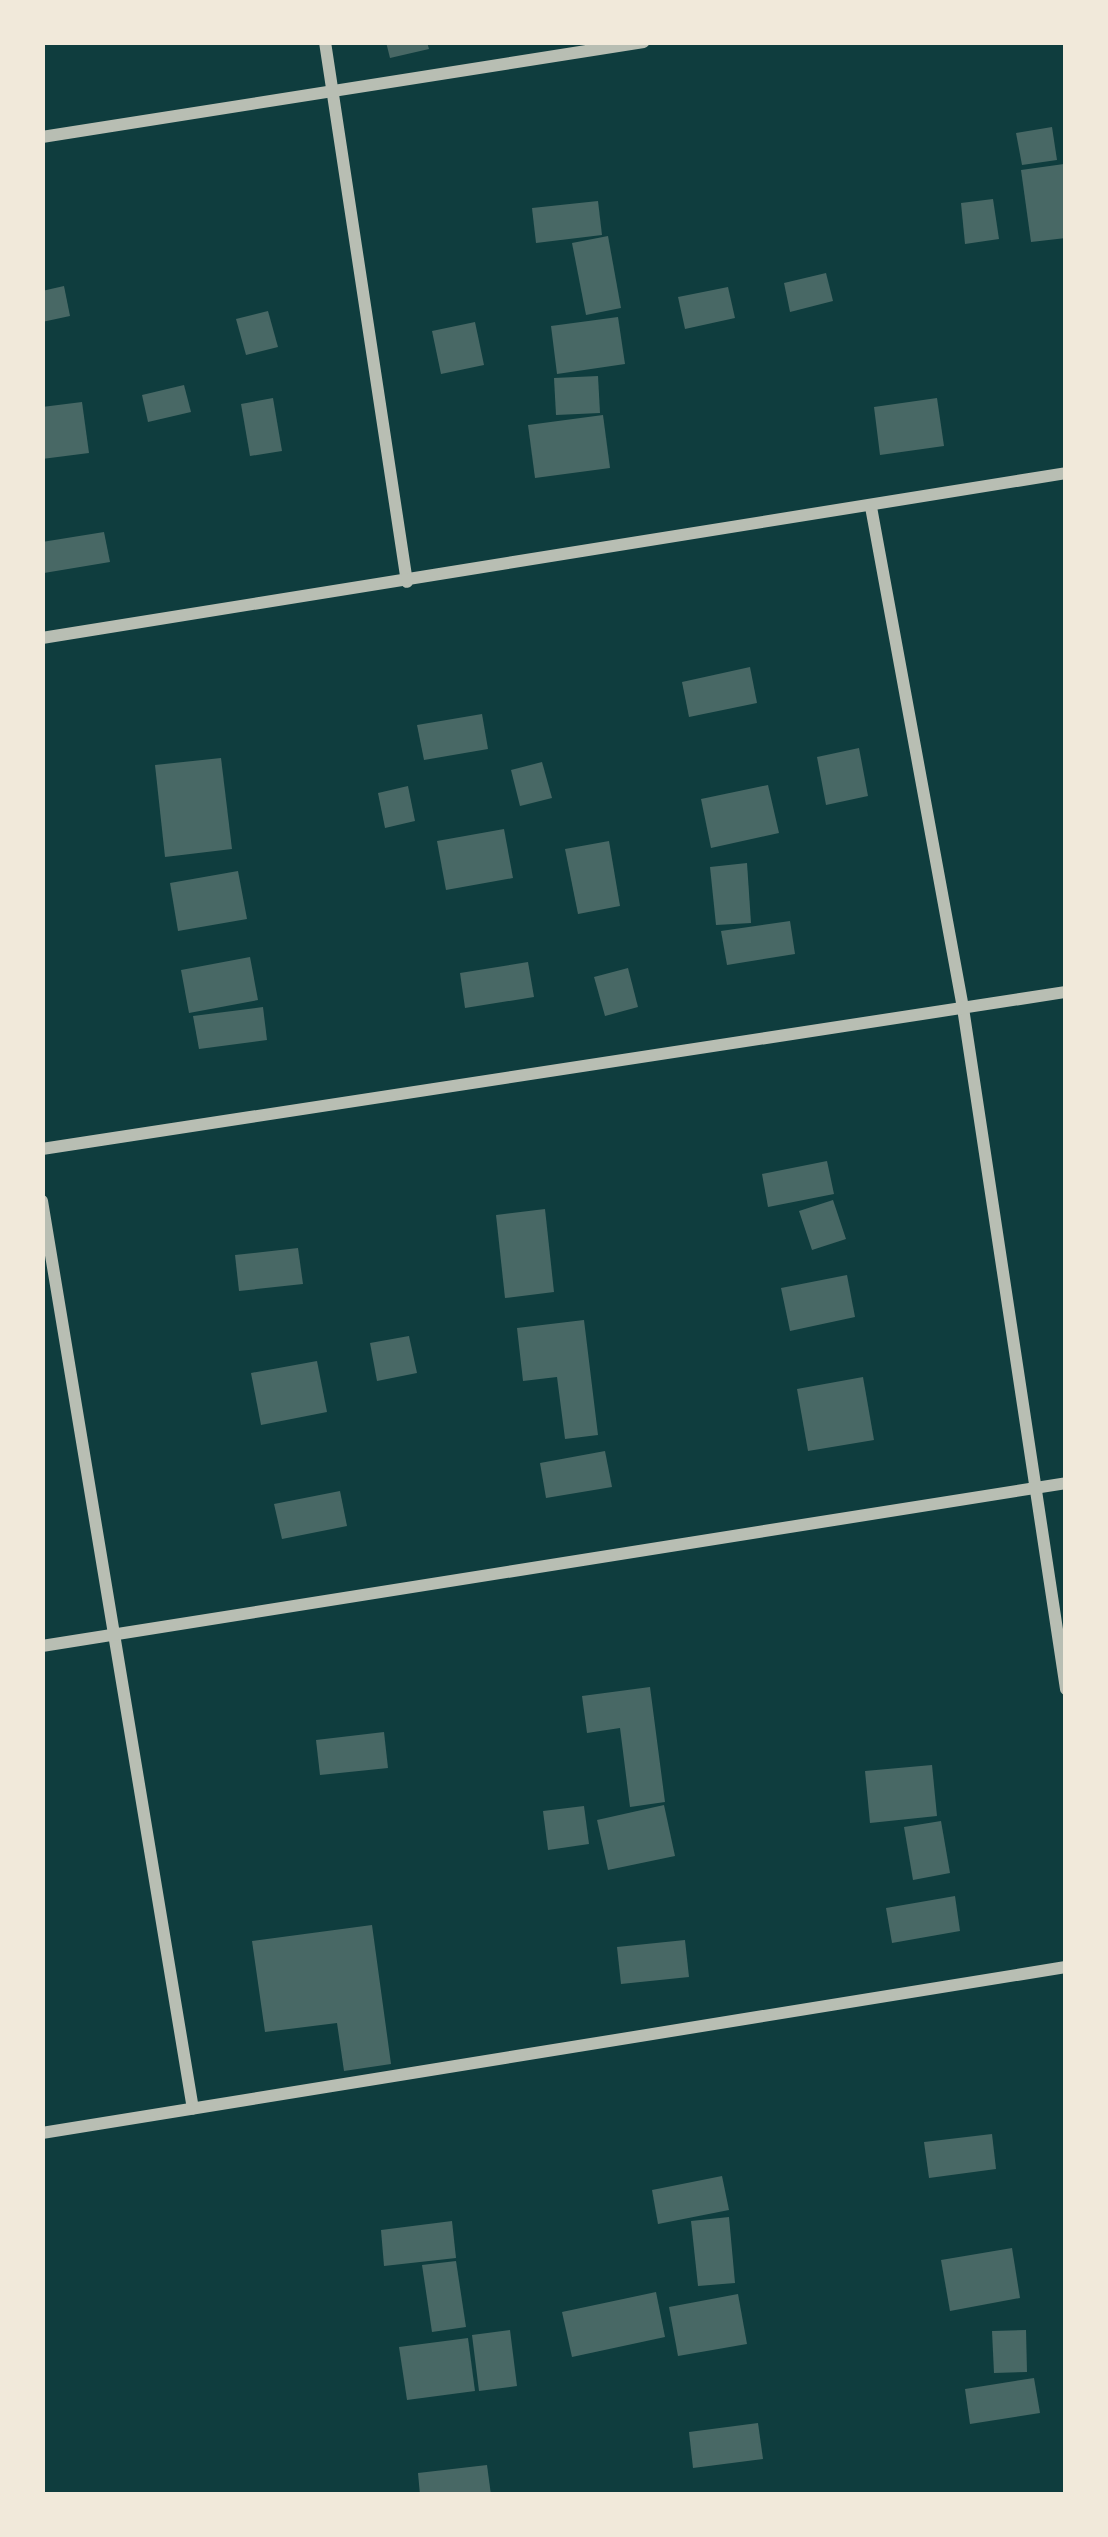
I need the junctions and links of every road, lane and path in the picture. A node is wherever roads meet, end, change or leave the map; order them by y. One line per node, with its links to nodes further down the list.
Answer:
1 (325, 42): 3 (street)
2 (644, 42): 3 (street)
3 (332, 87): 4 (street); 7 (street)
4 (42, 137)
5 (1066, 473): 6 (street)
6 (871, 507): 7 (street); 10 (street)
7 (407, 582): 8 (street)
8 (42, 638)
9 (1066, 992): 10 (street)
10 (963, 1007): 11 (street); 14 (street)
11 (42, 1149)
12 (42, 1201): 15 (street)
13 (1066, 1483): 14 (street)
14 (1034, 1488): 15 (street); 17 (street)
15 (113, 1635): 16 (street); 19 (street)
16 (42, 1646)
17 (1066, 1689)
18 (1066, 1966): 19 (street)
19 (193, 2109): 20 (street)
20 (42, 2133)

